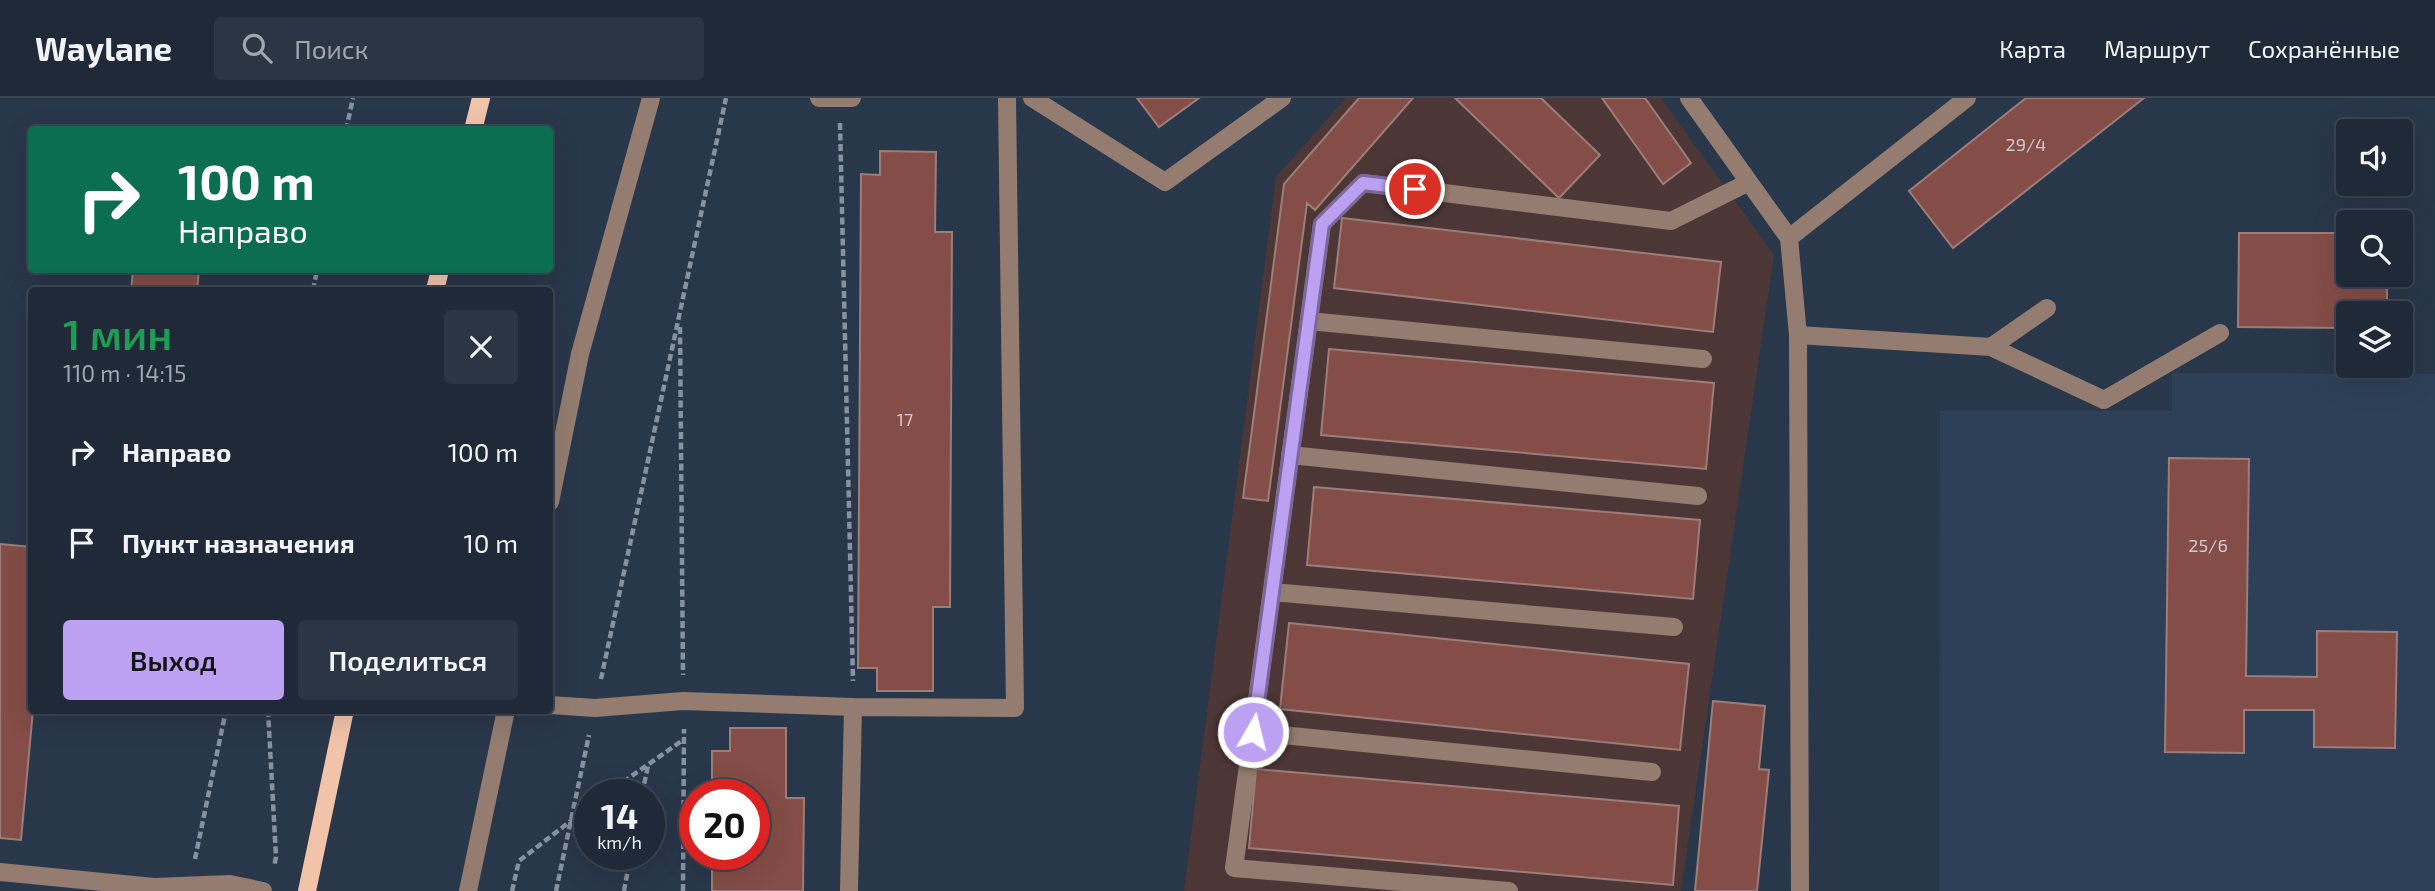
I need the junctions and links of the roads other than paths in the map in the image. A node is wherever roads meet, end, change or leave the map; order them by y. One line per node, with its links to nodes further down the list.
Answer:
1 (481, 98): 10 (main road)
2 (651, 98): 20 (street)
3 (819, 98): 9 (street)
4 (1007, 98): 25 (street)
5 (1032, 98): 6 (street)
6 (1282, 98)
7 (1689, 98): 11 (street)
8 (1967, 98): 12 (street)
9 (846, 99)
10 (474, 126)
11 (1749, 182): 12 (street); 14 (street)
12 (1789, 239): 16 (street)
13 (2047, 308): 17 (street)
14 (1309, 321): 18 (street); 19 (street)
15 (2220, 333): 17 (street)
16 (1798, 335): 17 (street); 36 (street)
17 (1991, 347)
18 (1703, 359)
19 (1290, 455): 21 (street); 22 (street)
20 (553, 487)
21 (1698, 496)
22 (1272, 592): 23 (street); 28 (street)
23 (1674, 627)
24 (553, 705): 25 (street)
25 (853, 706): 34 (street)
26 (344, 714): 32 (main road)
27 (505, 714): 33 (street)
28 (1253, 732): 29 (street); 35 (street)
29 (1653, 772)
30 (0, 872): 31 (street)
31 (263, 891)
32 (307, 891)
33 (468, 891)
34 (849, 891)
35 (1509, 891)
36 (1800, 891)

